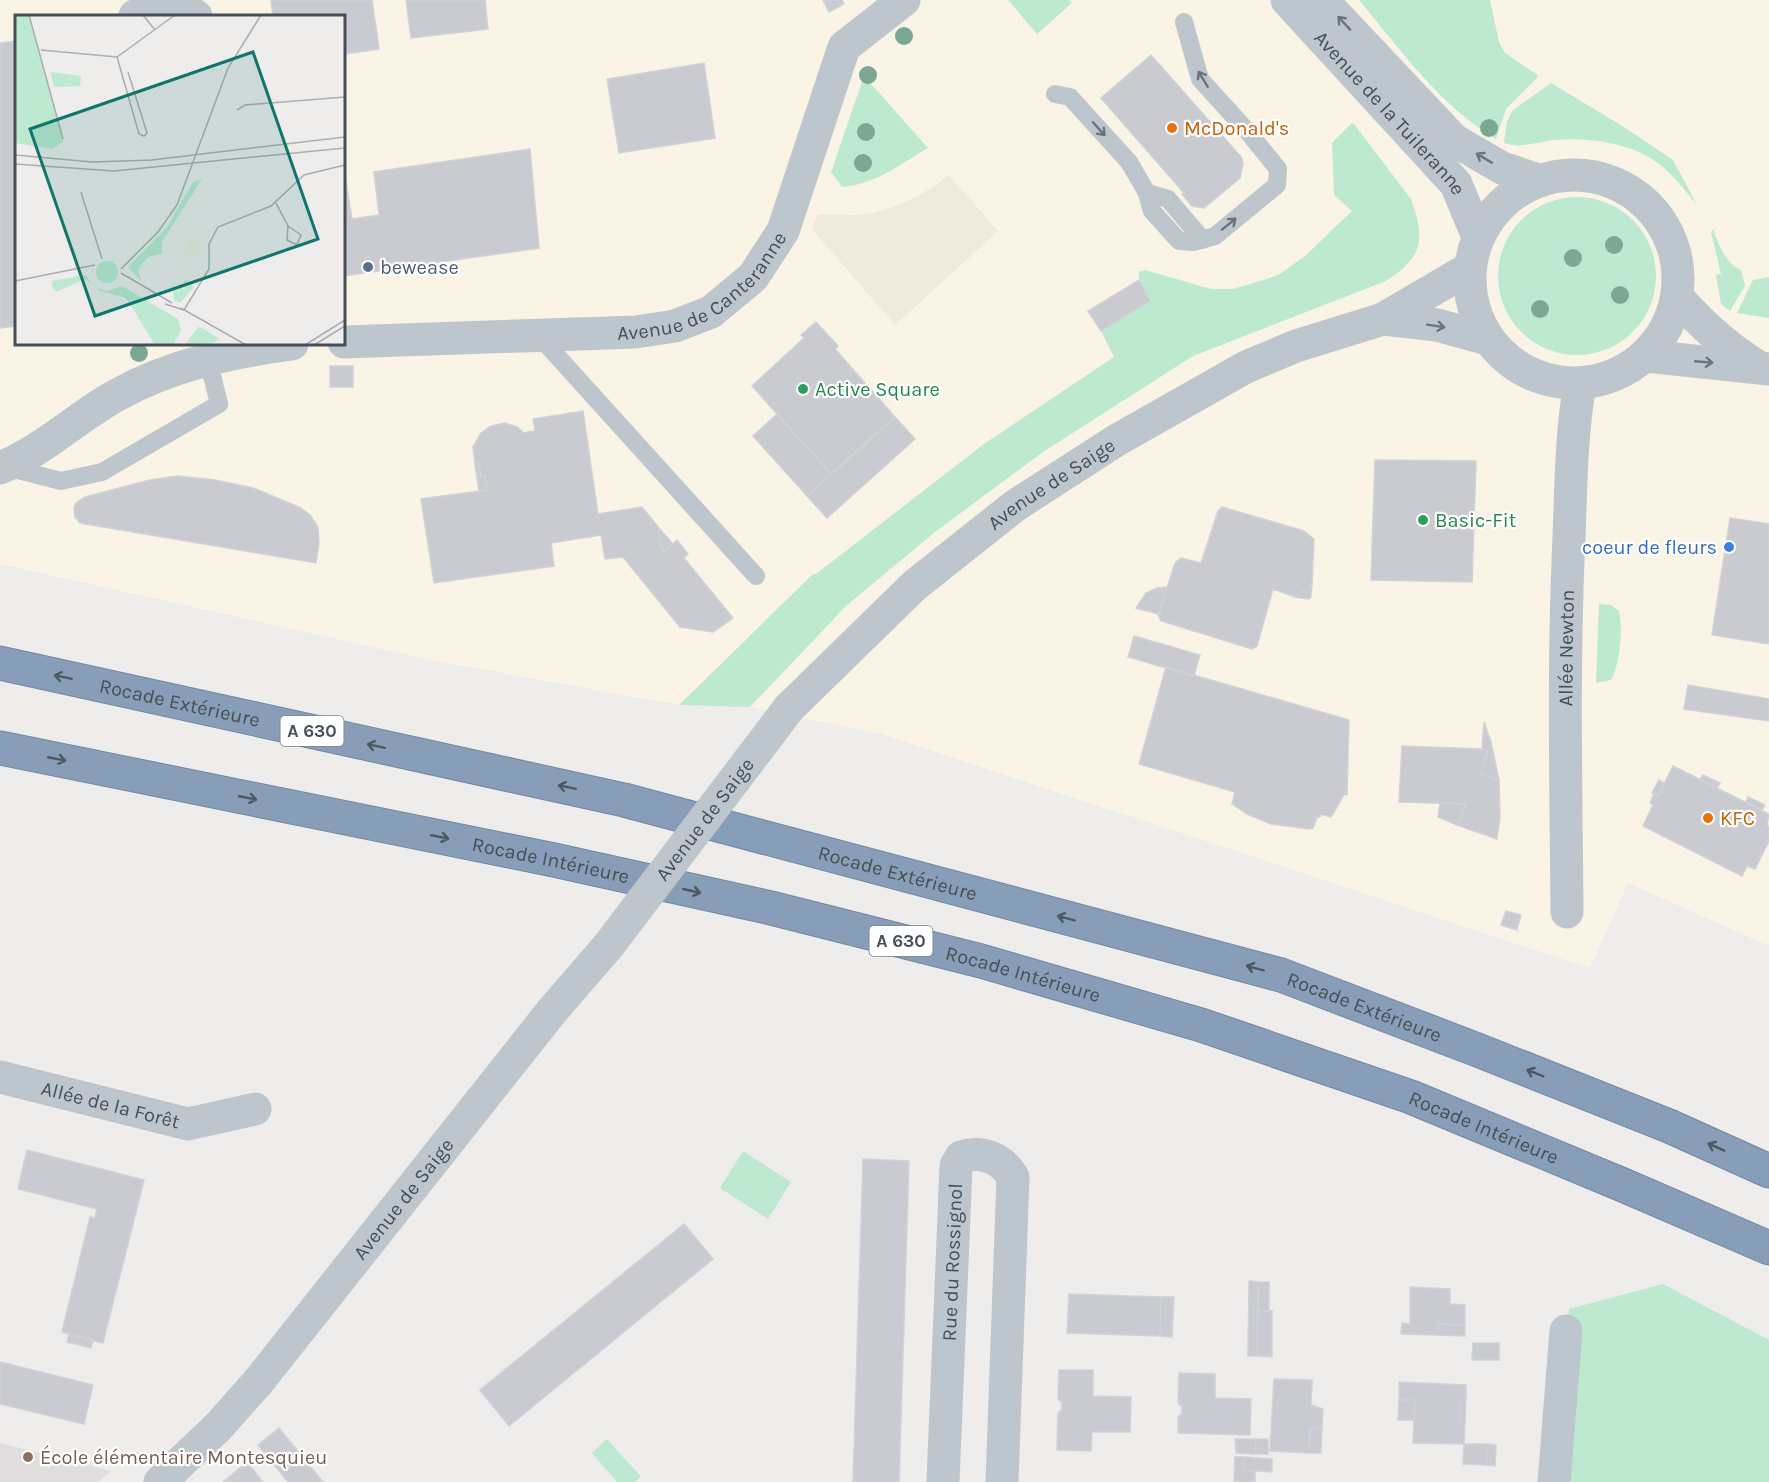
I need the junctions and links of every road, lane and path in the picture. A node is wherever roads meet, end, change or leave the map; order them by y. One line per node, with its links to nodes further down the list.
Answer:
1 (904, 0): 13 (street, Avenue de Canteranne)
2 (1287, 0): 9 (street, Avenue de la Tuileranne)
3 (1322, 0): 8 (street, Avenue de la Tuileranne, one-way to 3)
4 (137, 15): 5 (street)
5 (194, 15)
6 (1184, 22): 7 (lane, one-way to 6)
7 (1055, 94)
8 (1538, 180): 9 (street); 11 (street)
9 (1478, 237): 10 (street)
10 (1470, 268): 12 (street, Avenue de Saige); 14 (street)
11 (1678, 298): 18 (street); 19 (street)
12 (1383, 319): 14 (street, Avenue de Saige, one-way to 14); 31 (street, Avenue de Saige, bridge)
13 (539, 336): 15 (street, Avenue de Canteranne); 22 (lane)
14 (1488, 339): 20 (street)
15 (345, 342)
16 (284, 345): 17 (street)
17 (207, 351): 21 (street); 21 (lane)
18 (1646, 356): 19 (street, one-way to 19); 20 (street)
19 (1765, 369)
20 (1580, 384): 25 (street, Allée Newton)
21 (2, 467)
22 (756, 576)
23 (0, 663): 28 (highway, Rocade Extérieure / A 630, one-way to 23)
24 (0, 748): 29 (highway, Rocade Intérieure / A 630, one-way to 29)
25 (1567, 912)
26 (0, 1077): 27 (street, Allée de la Forêt)
27 (255, 1109)
28 (1769, 1172)
29 (1769, 1248)
30 (1566, 1331): 34 (street)
31 (160, 1482)
32 (943, 1482): 33 (street, Rue du Rossignol)
33 (1002, 1482)
34 (1554, 1482)

